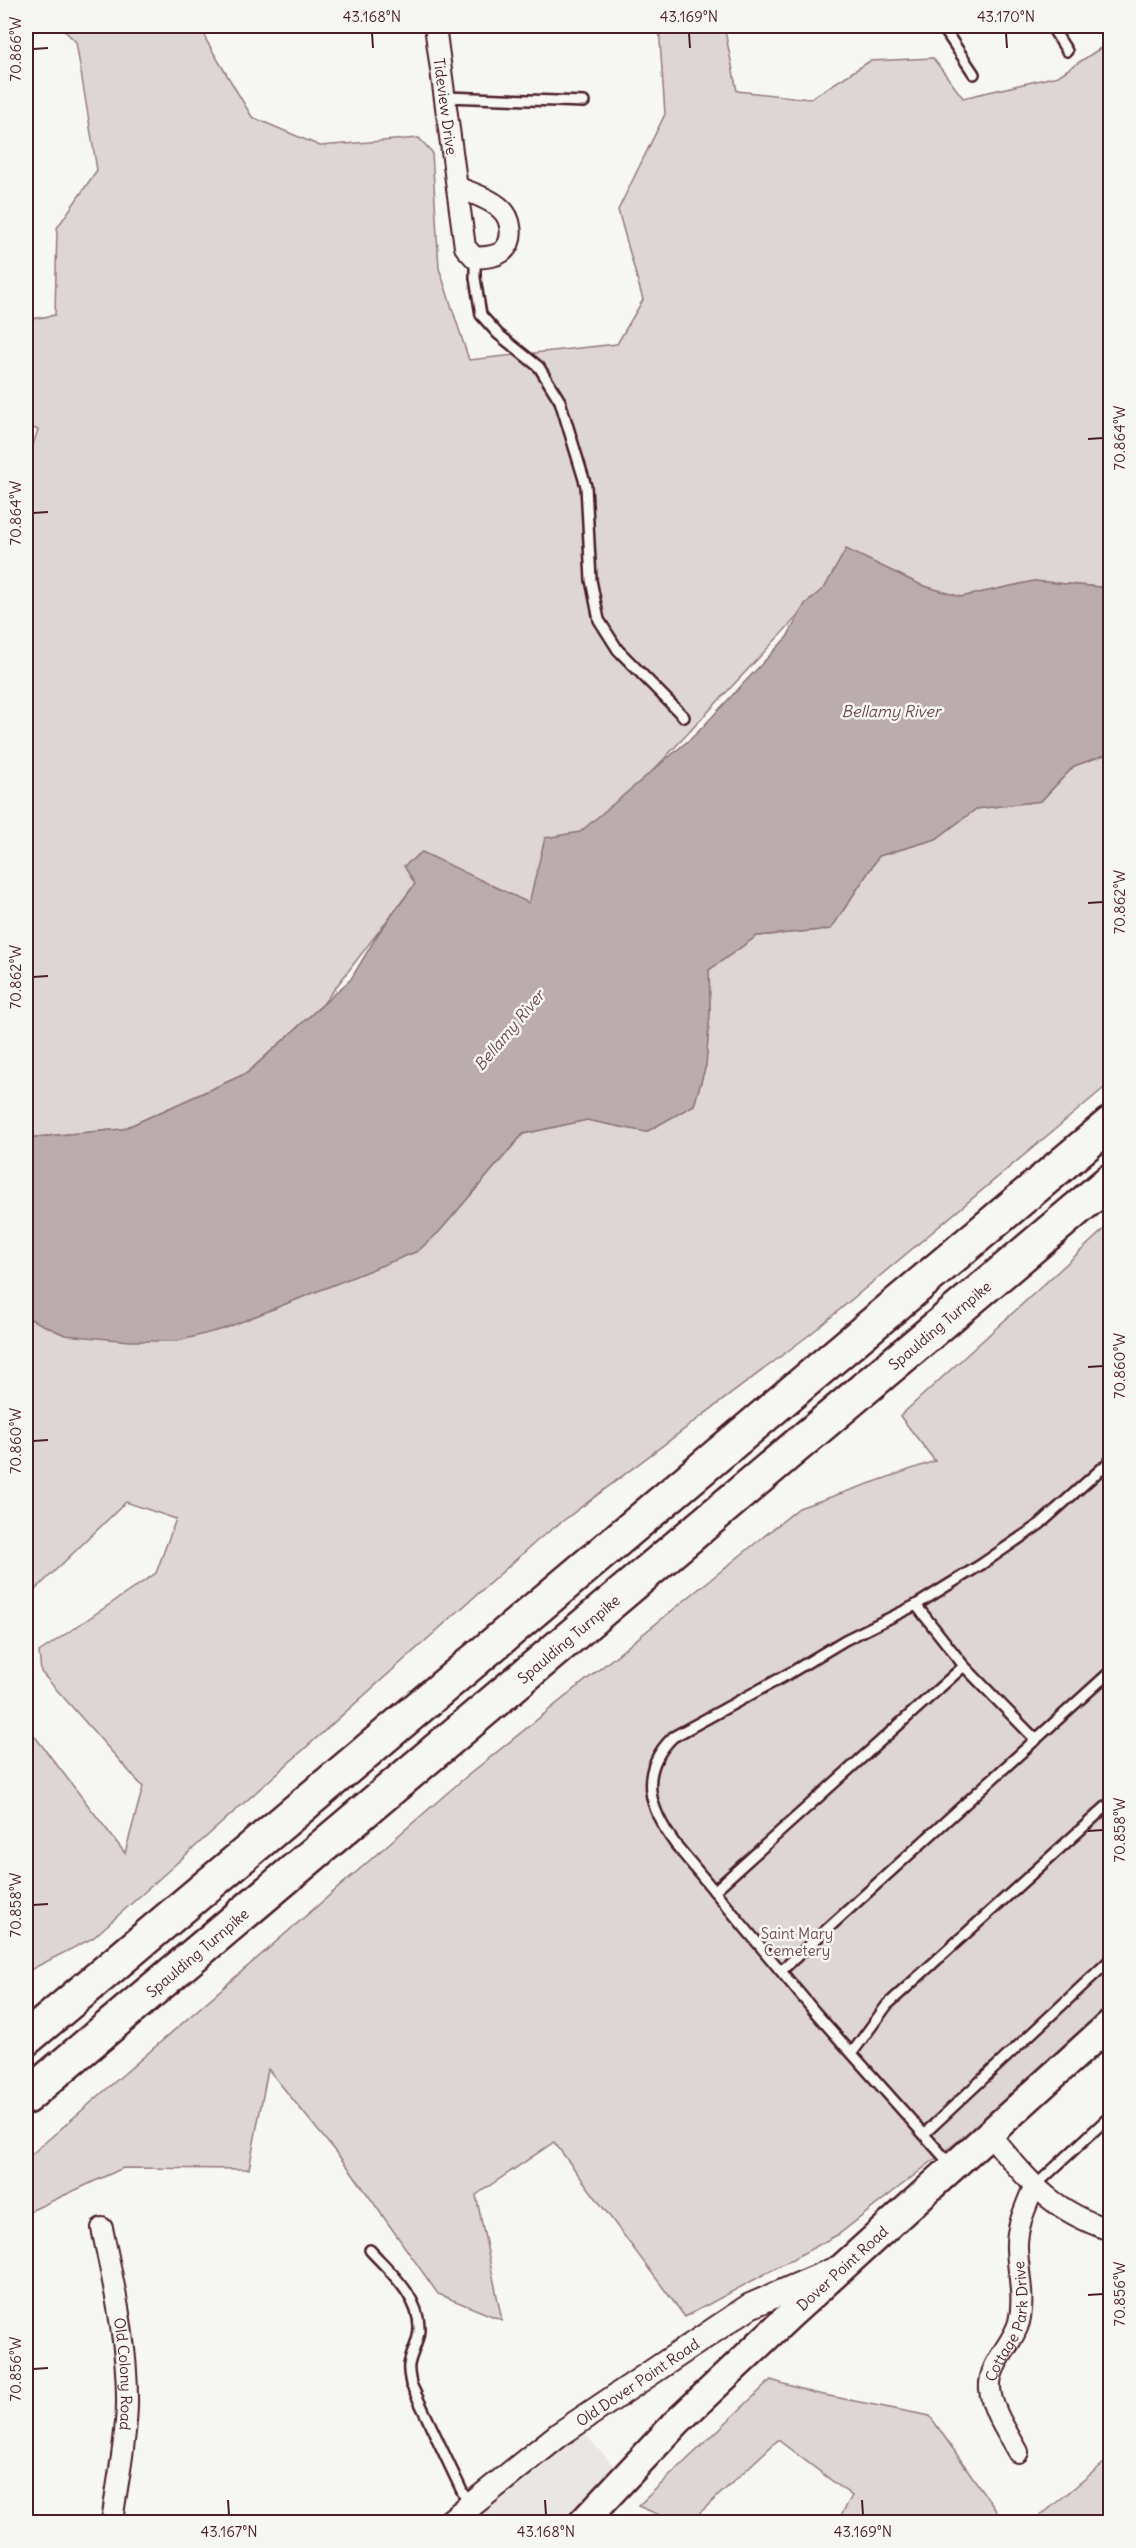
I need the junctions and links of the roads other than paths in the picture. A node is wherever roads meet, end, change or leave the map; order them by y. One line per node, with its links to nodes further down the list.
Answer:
1 (435, 26): 6 (street, Tideview Drive)
2 (942, 26): 5 (lane)
3 (1051, 26): 4 (lane)
4 (1067, 51)
5 (974, 74)
6 (445, 97): 7 (lane); 8 (street, Tideview Drive)
7 (584, 102)
8 (457, 187): 9 (street, Tideview Drive); 9 (street)
9 (475, 258): 10 (lane)
10 (684, 717)
11 (1110, 1125): 23 (highway)
12 (1110, 1181): 25 (highway, Spaulding Turnpike)
13 (1110, 1461): 14 (lane)
14 (916, 1605): 15 (lane); 19 (lane)
15 (964, 1666): 17 (lane); 19 (lane)
16 (1110, 1672): 17 (lane)
17 (1036, 1740): 21 (lane)
18 (1110, 1803): 24 (lane)
19 (714, 1891): 21 (lane)
20 (1110, 1960): 27 (lane)
21 (782, 1970): 24 (lane)
22 (1109, 2027): 28 (main road, Dover Point Road)
23 (26, 2039)
24 (852, 2053): 27 (lane)
25 (26, 2097)
26 (1110, 2116): 30 (lane)
27 (924, 2134): 29 (lane)
28 (990, 2135): 29 (main road, Dover Point Road); 30 (street)
29 (953, 2168): 34 (main road, Dover Point Road)
30 (1034, 2187): 32 (street); 35 (street, Cottage Park Drive)
31 (102, 2228): 37 (street, Old Colony Road)
32 (1110, 2230)
33 (370, 2250): 36 (lane)
34 (840, 2267): 36 (street, Old Dover Point Road); 39 (main road, Dover Point Road)
35 (1018, 2452)
36 (469, 2506): 38 (street, Old Dover Point Road)
37 (112, 2523)
38 (450, 2523)
39 (583, 2523)

